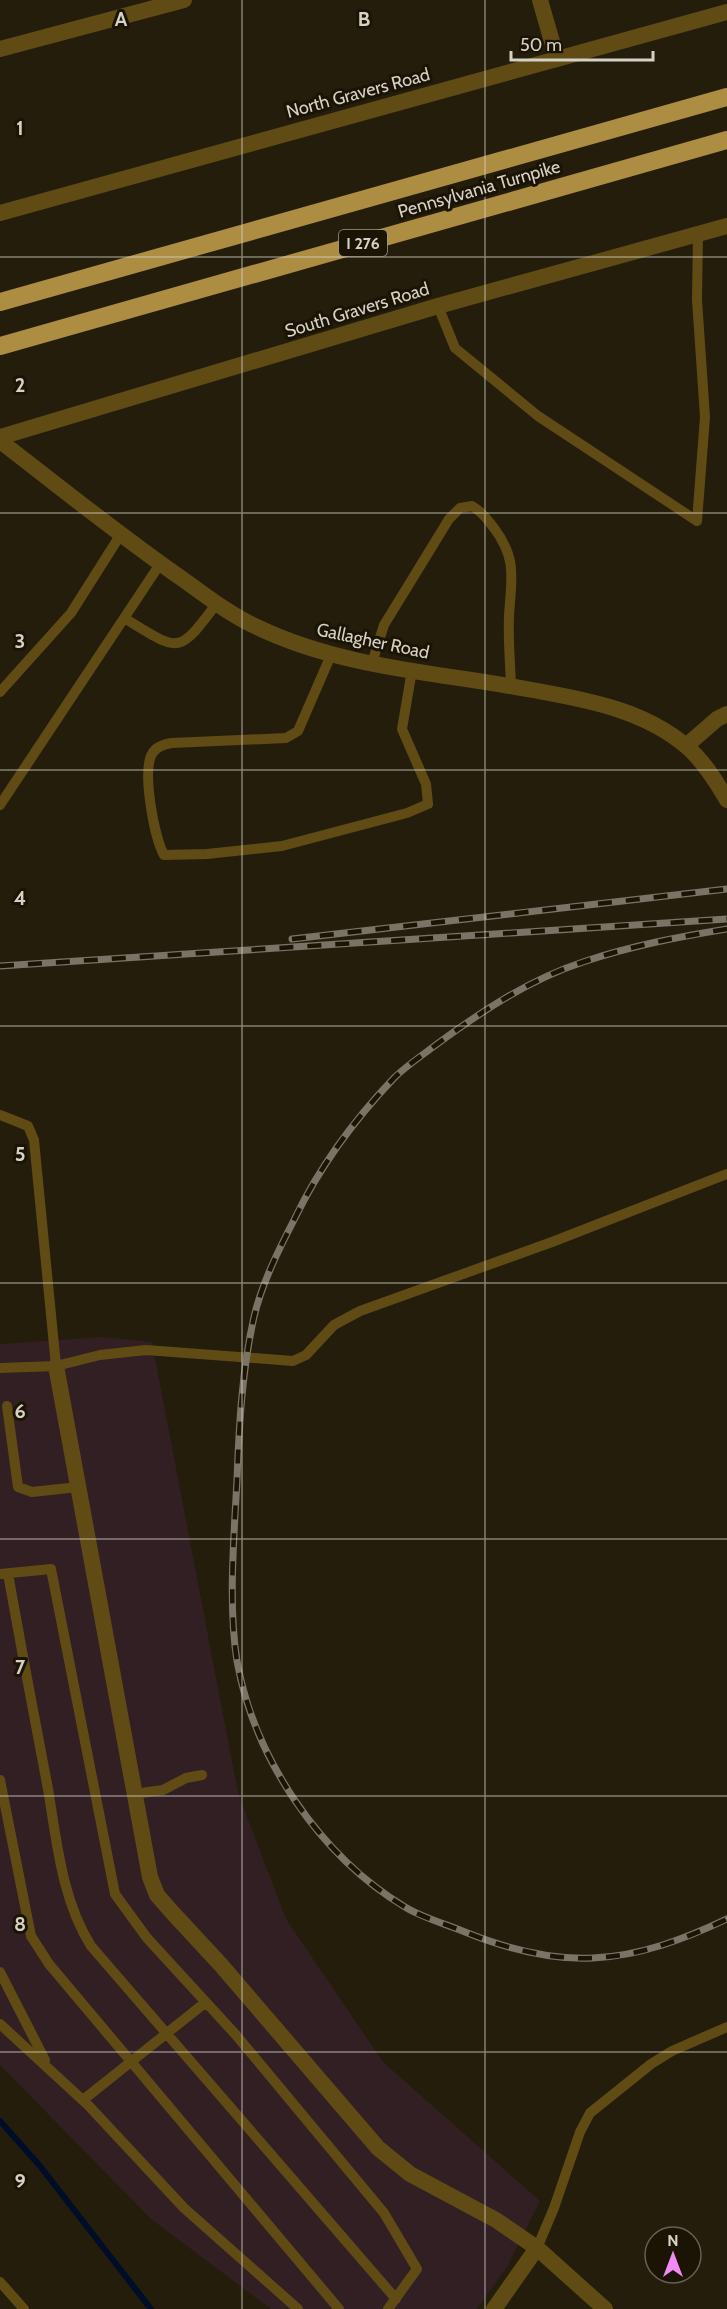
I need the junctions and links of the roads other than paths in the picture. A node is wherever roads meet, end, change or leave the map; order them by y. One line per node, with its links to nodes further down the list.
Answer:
1 (184, 0): 4 (street)
2 (540, 0): 5 (street)
3 (727, 12): 5 (street, North Gravers Road)
4 (0, 49)
5 (557, 59): 8 (street, North Gravers Road)
6 (727, 97): 11 (highway, Pennsylvania Turnpike / I 276)
7 (727, 140): 13 (highway, Pennsylvania Turnpike / I 276)
8 (0, 213)
9 (727, 226): 10 (street, South Gravers Road)
10 (698, 234): 12 (street, South Gravers Road); 12 (lane)
11 (0, 302)
12 (438, 306): 14 (street, South Gravers Road)
13 (0, 346)
14 (0, 439): 15 (street, Gallagher Road)
15 (121, 534): 16 (street, Gallagher Road); 23 (lane)
16 (160, 564): 17 (street, Gallagher Road); 18 (lane)
17 (217, 603): 18 (lane); 19 (street, Gallagher Road)
18 (124, 618): 27 (lane)
19 (331, 655): 20 (street, Gallagher Road); 21 (lane)
20 (372, 663): 21 (street, Gallagher Road); 22 (lane)
21 (412, 670): 22 (street, Gallagher Road)
22 (511, 685): 25 (street, Gallagher Road)
23 (0, 692)
24 (727, 714): 25 (street)
25 (686, 746): 26 (street, Gallagher Road)
26 (727, 800)
27 (0, 805)
28 (0, 1115): 30 (lane)
29 (727, 1174): 30 (lane)
30 (56, 1366): 31 (lane); 33 (street)
31 (0, 1368)
32 (7, 1406): 33 (lane)
33 (78, 1487): 37 (street)
34 (4, 1574): 39 (lane); 42 (lane)
35 (202, 1774): 37 (lane)
36 (0, 1780): 43 (lane)
37 (134, 1794): 46 (street)
38 (0, 1972): 44 (lane)
39 (206, 2002): 42 (lane); 48 (lane)
40 (0, 2024): 44 (lane)
41 (727, 2027): 46 (lane)
42 (166, 2034): 43 (lane); 48 (lane)
43 (133, 2060): 45 (lane); 51 (lane)
44 (48, 2067): 45 (lane)
45 (83, 2100): 50 (lane)
46 (537, 2248): 53 (street); 54 (street)
47 (0, 2282): 49 (lane)
48 (396, 2299): 52 (lane)
49 (24, 2309)
50 (298, 2309)
51 (339, 2309)
52 (388, 2309)
53 (494, 2309)
54 (605, 2309)

